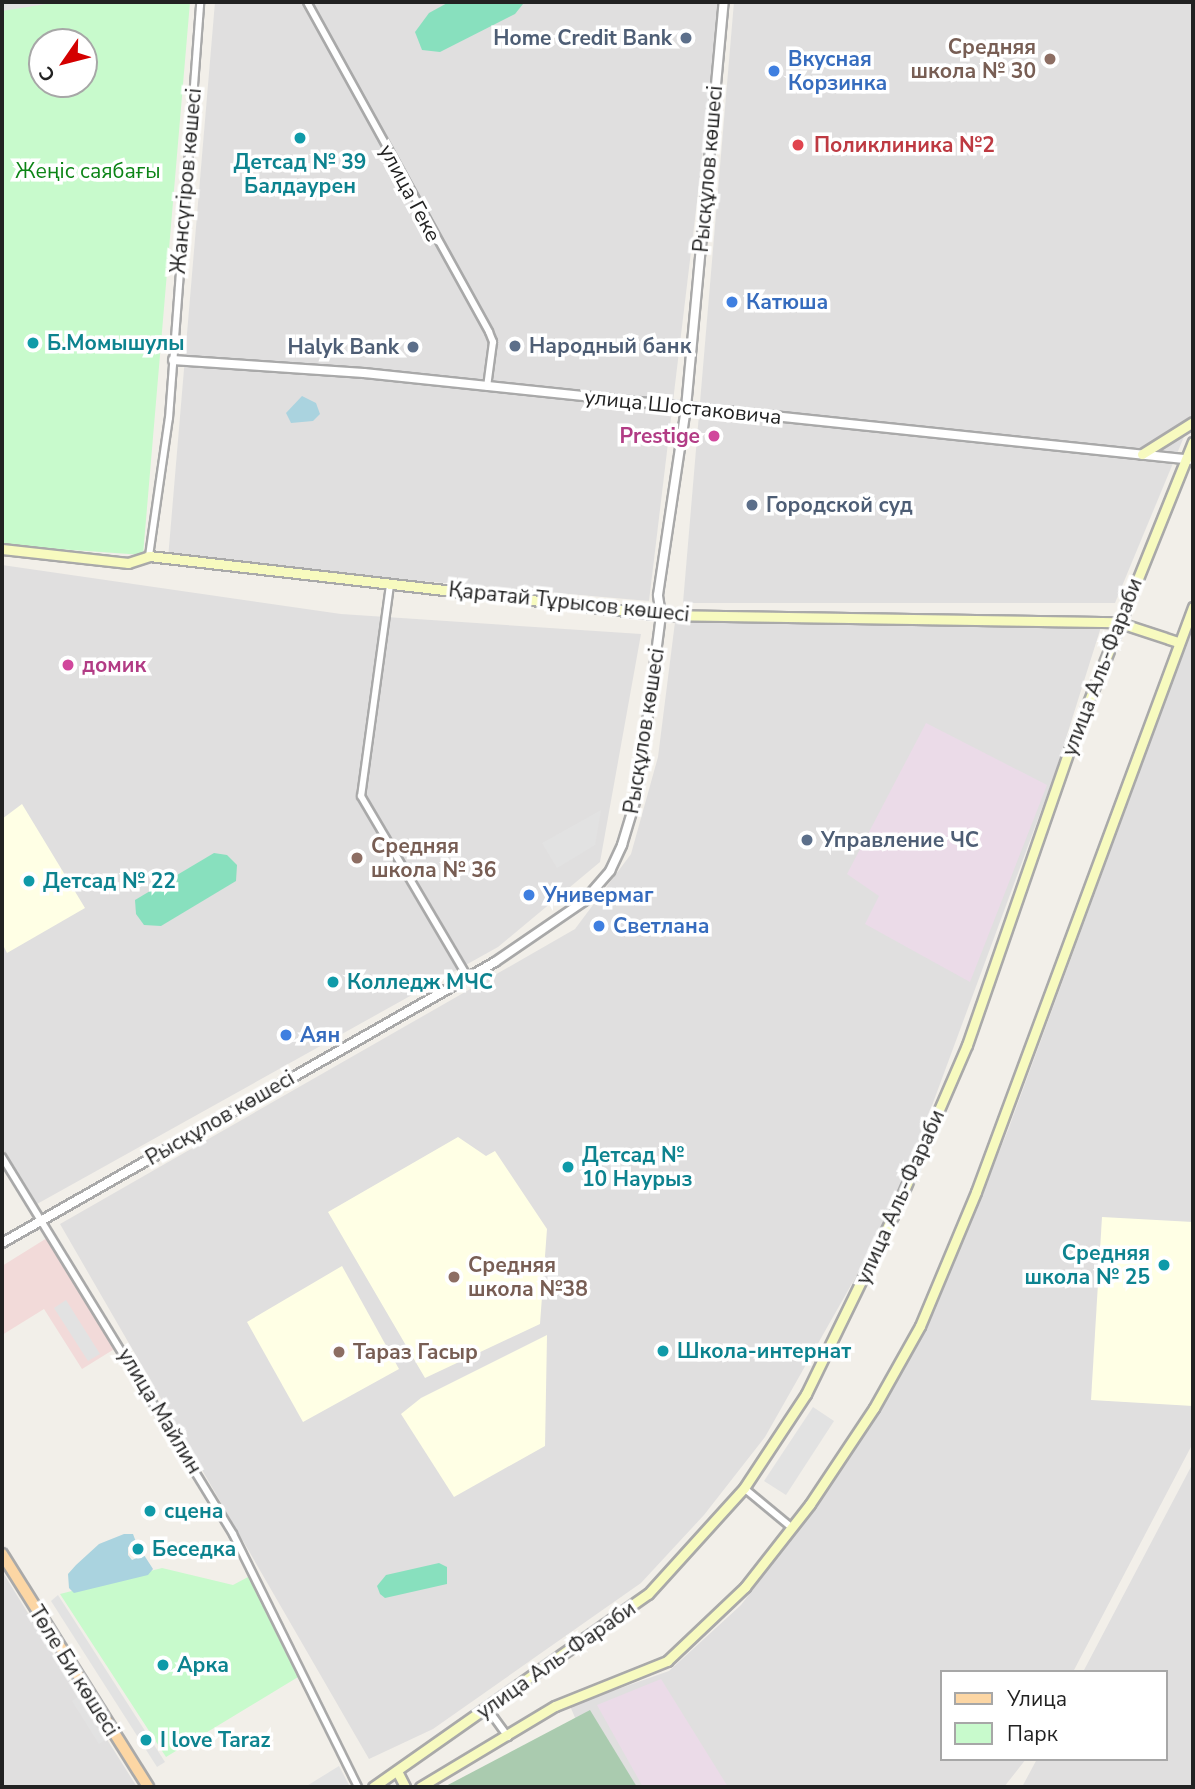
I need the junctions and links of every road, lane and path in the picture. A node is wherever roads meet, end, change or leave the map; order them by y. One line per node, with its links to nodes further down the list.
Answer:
1 (200, 2): 4 (street, Жансүгіров көшесі)
2 (307, 2): 5 (street, улица Геке)
3 (724, 2): 6 (street, Рысқұлов көшесі)
4 (173, 360): 5 (street, улица Шостаковича); 12 (street, Жансүгіров көшесі)
5 (488, 387): 6 (street, улица Шостаковича)
6 (686, 408): 9 (street, улица Шостаковича); 15 (street, Рысқұлов көшесі)
7 (1193, 422): 9 (main road)
8 (1193, 442): 10 (main road, улица Аль-Фараби)
9 (1142, 454): 10 (street, улица Шостаковича)
10 (1190, 459): 16 (main road, улица Аль-Фараби)
11 (2, 550): 12 (main road, Қаратай Тұрысов көшесі)
12 (149, 556): 13 (main road, Қаратай Тұрысов көшесі)
13 (390, 585): 15 (main road, Қаратай Тұрысов көшесі); 18 (street)
14 (1193, 607): 17 (main road, улица Аль-Фараби)
15 (661, 615): 16 (main road, Қаратай Тұрысов көшесі); 18 (street, Рысқұлов көшесі)
16 (1118, 622): 17 (main road, Қаратай Тұрысов көшесі); 22 (main road, улица Аль-Фараби)
17 (1178, 642): 23 (main road, улица Аль-Фараби)
18 (468, 978): 20 (street, Рысқұлов көшесі)
19 (2, 1157): 20 (street, улица Майлин)
20 (40, 1220): 21 (street, Рысқұлов көшесі); 29 (street, улица Майлин)
21 (2, 1243)
22 (744, 1488): 23 (street); 25 (main road, улица Аль-Фараби)
23 (791, 1527): 26 (main road, улица Аль-Фараби)
24 (2, 1554): 28 (main road, Төле Би көшесі)
25 (487, 1708): 26 (street); 27 (main road, улица Аль-Фараби)
26 (508, 1737): 32 (main road, улица Аль-Фараби)
27 (397, 1771): 30 (main road, улица Аль-Фараби); 31 (main road)
28 (148, 1787)
29 (358, 1787)
30 (373, 1787)
31 (405, 1787)
32 (420, 1787)

